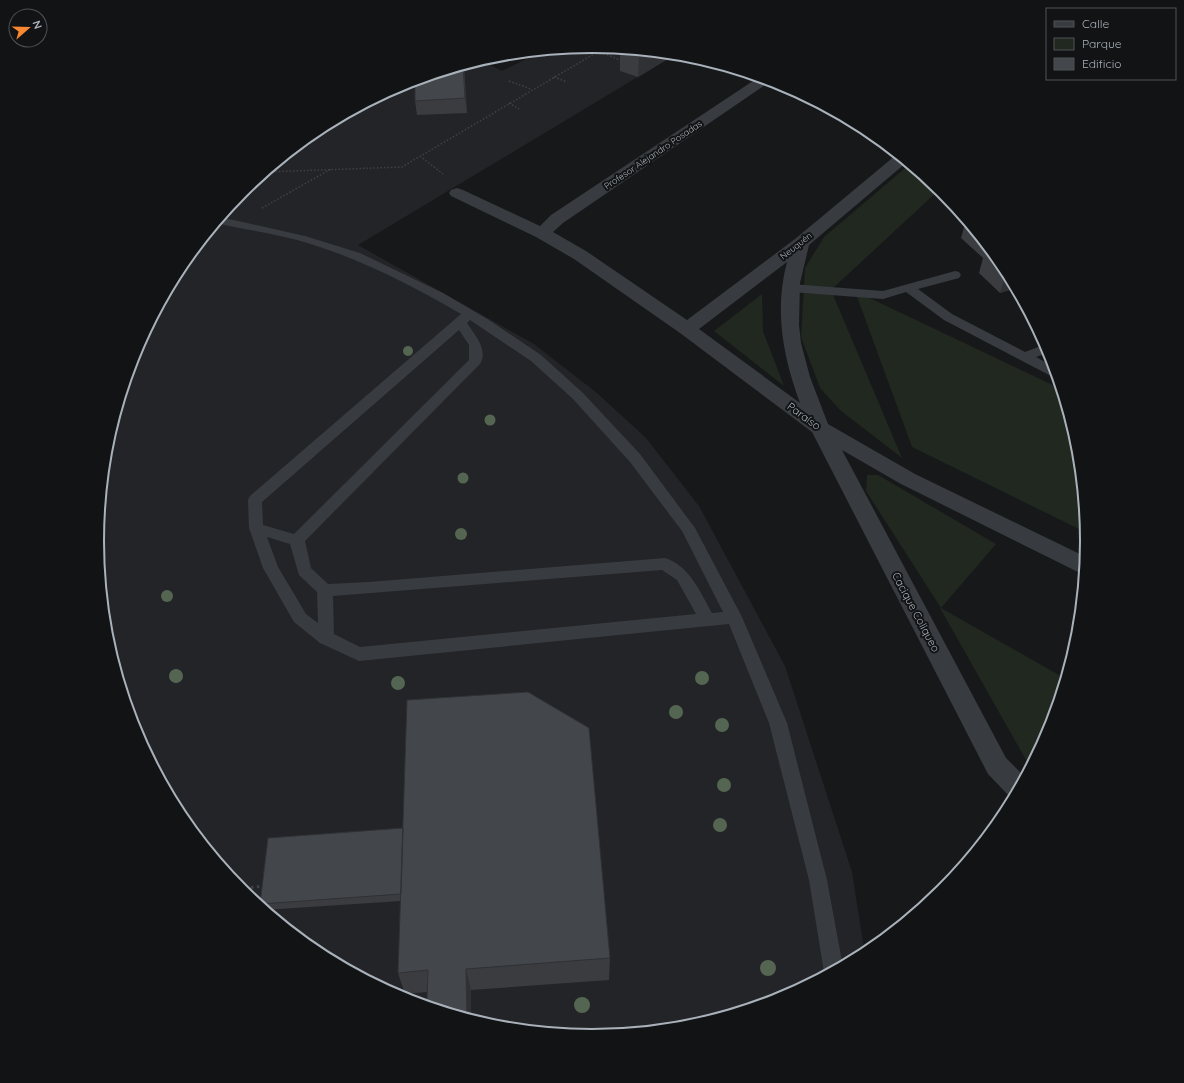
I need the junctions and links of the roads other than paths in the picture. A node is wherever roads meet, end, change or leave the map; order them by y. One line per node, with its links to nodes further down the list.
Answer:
1 (759, 83): 5 (street, Profesor Alejandro Posadas)
2 (898, 161): 6 (street, Neuquén)
3 (457, 193): 5 (street, Paraíso)
4 (223, 221): 10 (lane)
5 (542, 233): 11 (street, Paraíso)
6 (800, 243): 8 (street, Cacique Coliqueo); 11 (street, Neuquén)
7 (955, 275): 9 (lane)
8 (790, 288): 9 (lane); 15 (street, Cacique Coliqueo)
9 (908, 288): 13 (lane)
10 (465, 318): 16 (lane); 17 (lane); 20 (lane)
11 (687, 329): 15 (street, Paraíso)
12 (1041, 351): 13 (lane)
13 (1024, 357): 14 (lane)
14 (1049, 370)
15 (820, 428): 18 (street, Paraíso); 23 (street, Cacique Coliqueo)
16 (256, 528): 17 (lane); 22 (lane)
17 (297, 540): 19 (lane)
18 (1079, 565)
19 (325, 590): 21 (lane); 22 (lane)
20 (734, 617): 21 (lane); 24 (lane)
21 (708, 620): 22 (lane)
22 (326, 638)
23 (1015, 785)
24 (833, 967)

